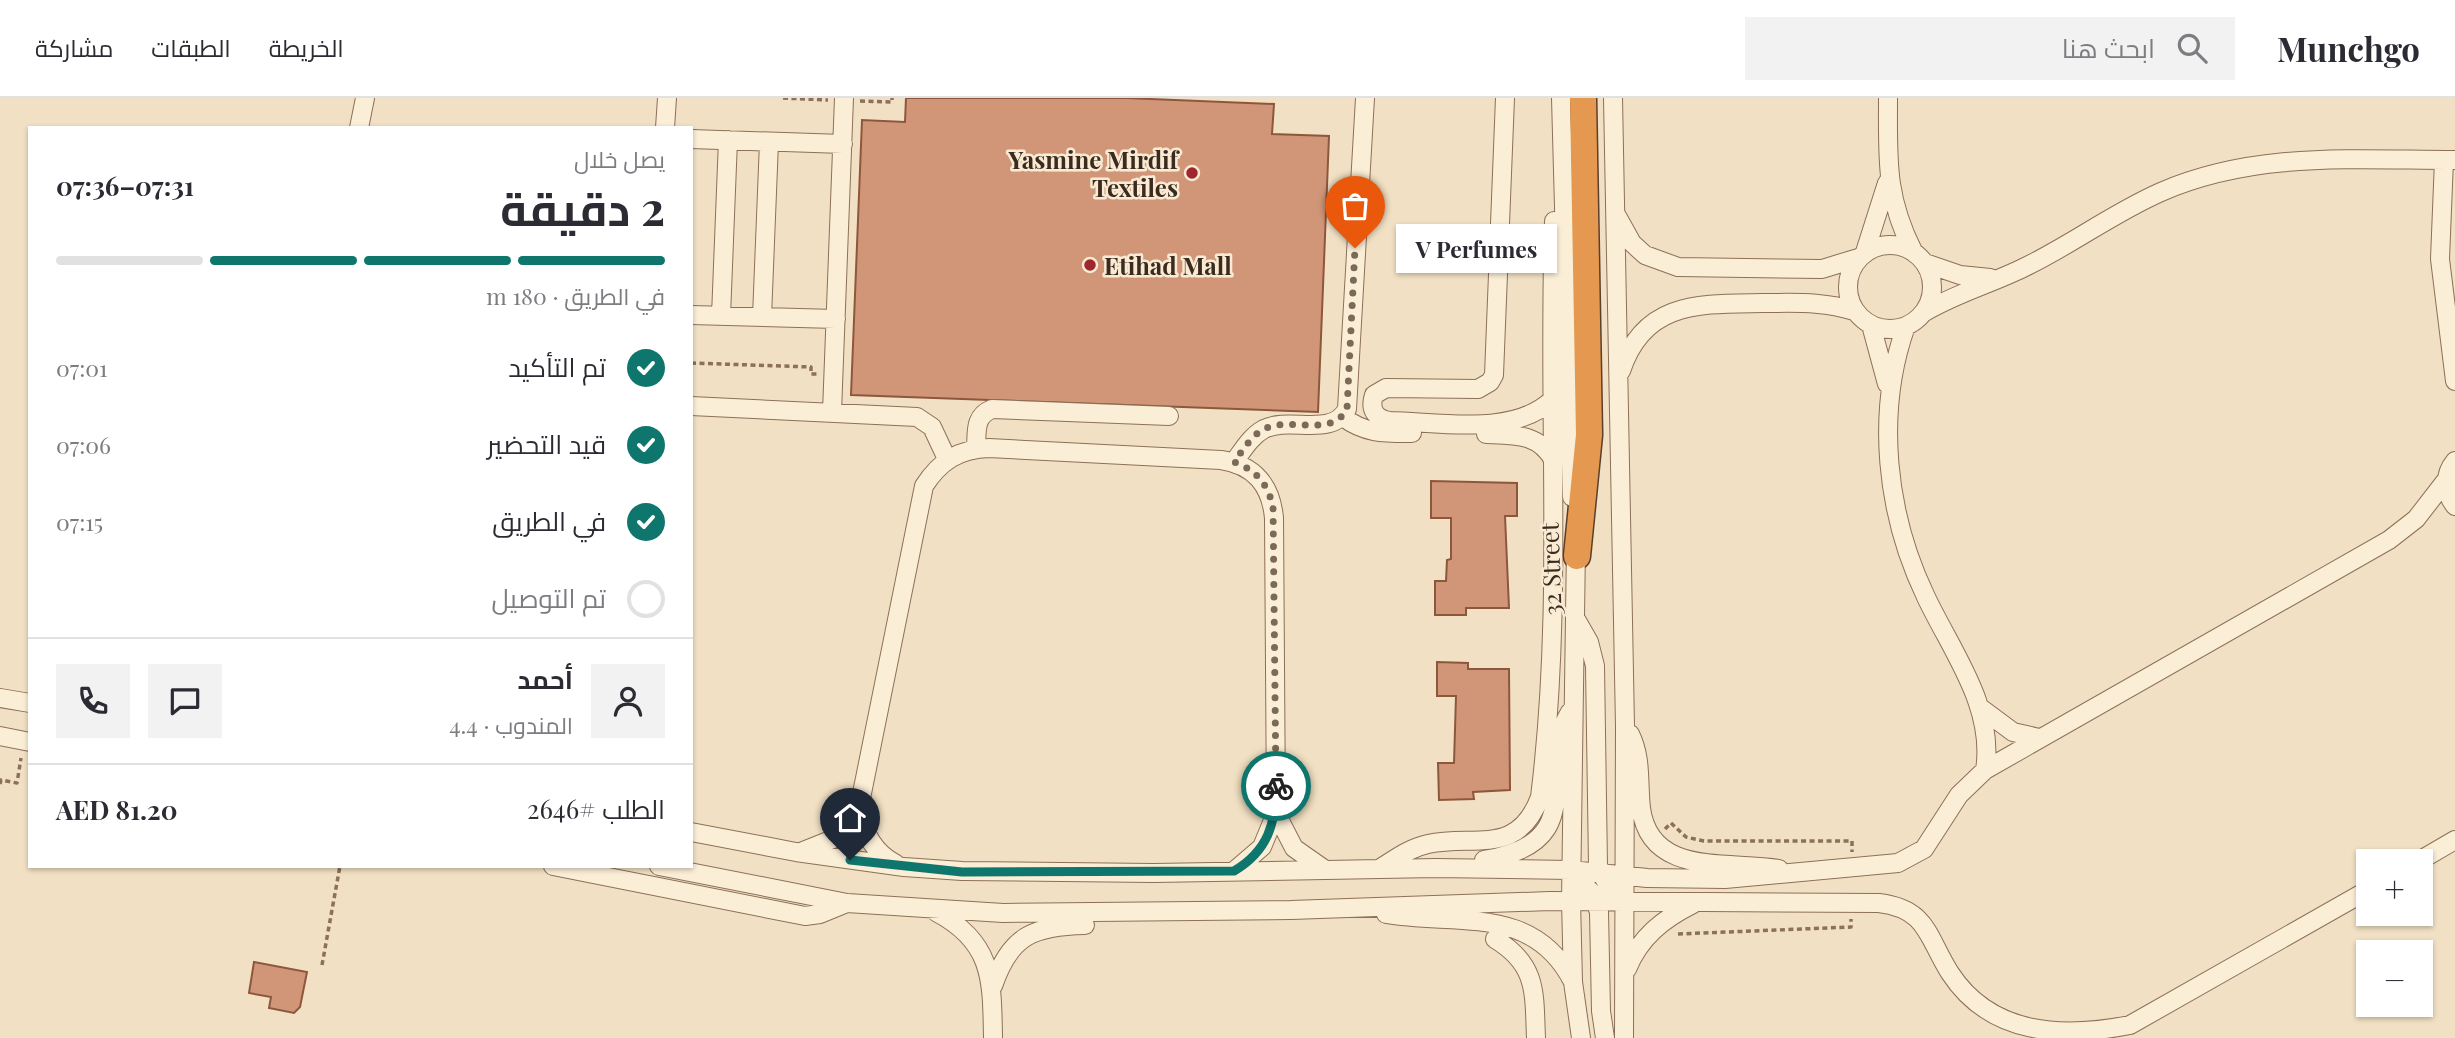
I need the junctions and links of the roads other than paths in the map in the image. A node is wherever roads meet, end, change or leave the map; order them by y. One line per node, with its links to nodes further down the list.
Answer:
1 (365, 98): 10 (street)
2 (667, 98): 11 (street)
3 (844, 98): 15 (street)
4 (1365, 98): 38 (street)
5 (1505, 98): 34 (street)
6 (1562, 98): 16 (street, 32 Street)
7 (1583, 98): 46 (highway)
8 (1614, 98): 19 (street)
9 (1888, 98): 18 (street)
10 (359, 126)
11 (665, 126)
12 (693, 139): 13 (street)
13 (727, 140): 14 (street); 26 (street)
14 (769, 142): 15 (street); 27 (street)
15 (843, 145): 28 (street)
16 (1563, 148): 34 (street); 46 (street, 32 Street)
17 (2450, 160): 22 (street); 32 (street)
18 (1888, 179): 20 (street); 21 (street)
19 (1615, 213): 20 (street); 31 (street)
20 (1862, 255): 21 (street); 23 (street)
21 (1919, 257): 22 (street); 24 (street)
22 (1997, 278): 24 (street)
23 (1854, 311): 29 (street); 31 (street)
24 (1923, 313): 30 (street)
25 (693, 314): 26 (street)
26 (721, 316): 27 (street)
27 (762, 317): 28 (street)
28 (836, 319): 36 (street)
29 (1871, 325): 30 (street); 33 (street)
30 (1906, 326): 33 (street)
31 (1619, 378): 52 (street)
32 (2455, 380)
33 (1889, 398): 51 (street)
34 (1553, 399): 42 (street)
35 (693, 406): 36 (street)
36 (832, 412): 41 (street)
37 (1169, 416): 40 (street)
38 (1343, 416): 42 (street); 43 (street)
39 (2455, 446): 44 (street)
40 (976, 449): 41 (street); 43 (street)
41 (947, 459): 57 (street)
42 (1554, 461): 67 (street)
43 (1234, 462): 58 (street)
44 (2451, 469): 45 (street); 54 (street)
45 (2455, 506)
46 (1577, 556): 47 (street, 32 Street)
47 (1577, 621): 50 (street, 32 Street); 71 (street)
48 (0, 698): 49 (street)
49 (28, 704)
50 (1574, 706): 66 (street); 69 (street, 32 Street)
51 (1981, 708): 54 (street); 56 (street)
52 (1625, 726): 72 (street); 73 (street)
53 (0, 736): 55 (street)
54 (2039, 738): 56 (street)
55 (28, 742)
56 (1985, 770): 72 (street)
57 (859, 808): 61 (street); 63 (street)
58 (1276, 813): 68 (street); 70 (street)
59 (693, 832): 61 (street)
60 (2455, 840): 62 (street)
61 (796, 852): 63 (street)
62 (2433, 853)
63 (904, 867): 70 (street)
64 (563, 868): 78 (street)
65 (669, 868): 78 (street)
66 (1436, 868): 67 (street); 69 (street)
67 (1379, 869): 68 (street)
68 (1327, 870): 70 (street)
69 (1571, 870): 71 (street); 75 (street, 32 Street); 76 (street)
70 (1234, 871)
71 (1600, 873): 73 (street); 77 (street)
72 (1802, 874): 73 (street)
73 (1626, 877): 77 (street)
74 (2356, 897): 79 (street)
75 (1571, 901): 76 (street); 80 (street); 85 (street, 32 Street)
76 (1596, 902): 77 (street); 90 (street)
77 (1625, 902): 79 (street); 84 (street)
78 (847, 903): 81 (street)
79 (1695, 903): 84 (street)
80 (1362, 907): 82 (street); 85 (street)
81 (930, 908): 82 (street); 86 (street)
82 (1149, 911): 86 (street)
83 (1495, 939): 88 (street)
84 (1625, 975): 91 (street)
85 (1573, 982): 89 (street, 32 Street)
86 (993, 986): 87 (street)
87 (993, 1038)
88 (1536, 1038)
89 (1581, 1038)
90 (1605, 1038)
91 (1624, 1038)

